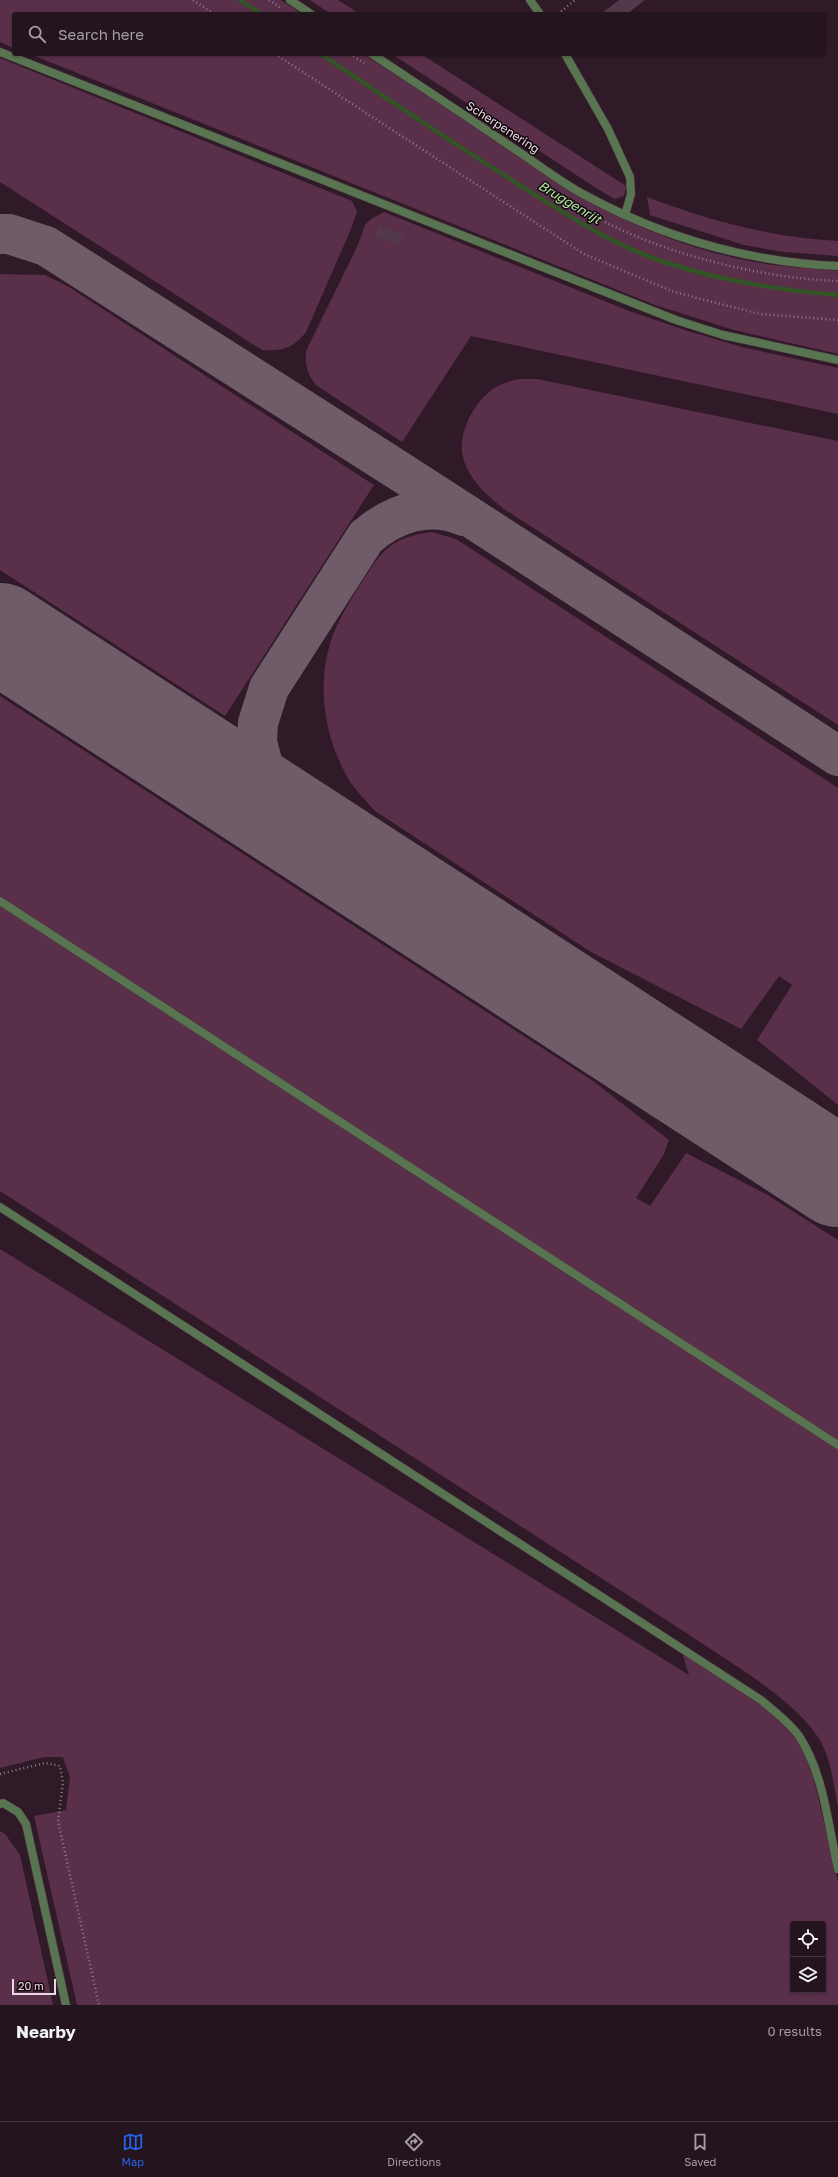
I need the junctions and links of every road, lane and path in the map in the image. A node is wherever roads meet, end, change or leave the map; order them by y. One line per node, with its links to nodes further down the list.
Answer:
1 (193, 0): 5 (path)
2 (290, 0): 6 (street)
3 (530, 0): 7 (street)
4 (575, 0): 8 (path)
5 (211, 12)
6 (308, 12)
7 (539, 12)
8 (560, 12)
9 (0, 52): 16 (street)
10 (279, 56): 15 (path)
11 (375, 56): 13 (street, Scherpenering)
12 (566, 56): 13 (street)
13 (625, 215): 14 (street, Scherpenering)
14 (838, 266)
15 (838, 320)
16 (838, 360)
17 (0, 901): 19 (street)
18 (0, 1207): 22 (street)
19 (838, 1445)
20 (0, 1774): 24 (path)
21 (0, 1804): 23 (street)
22 (838, 1869)
23 (66, 2005)
24 (99, 2005)

